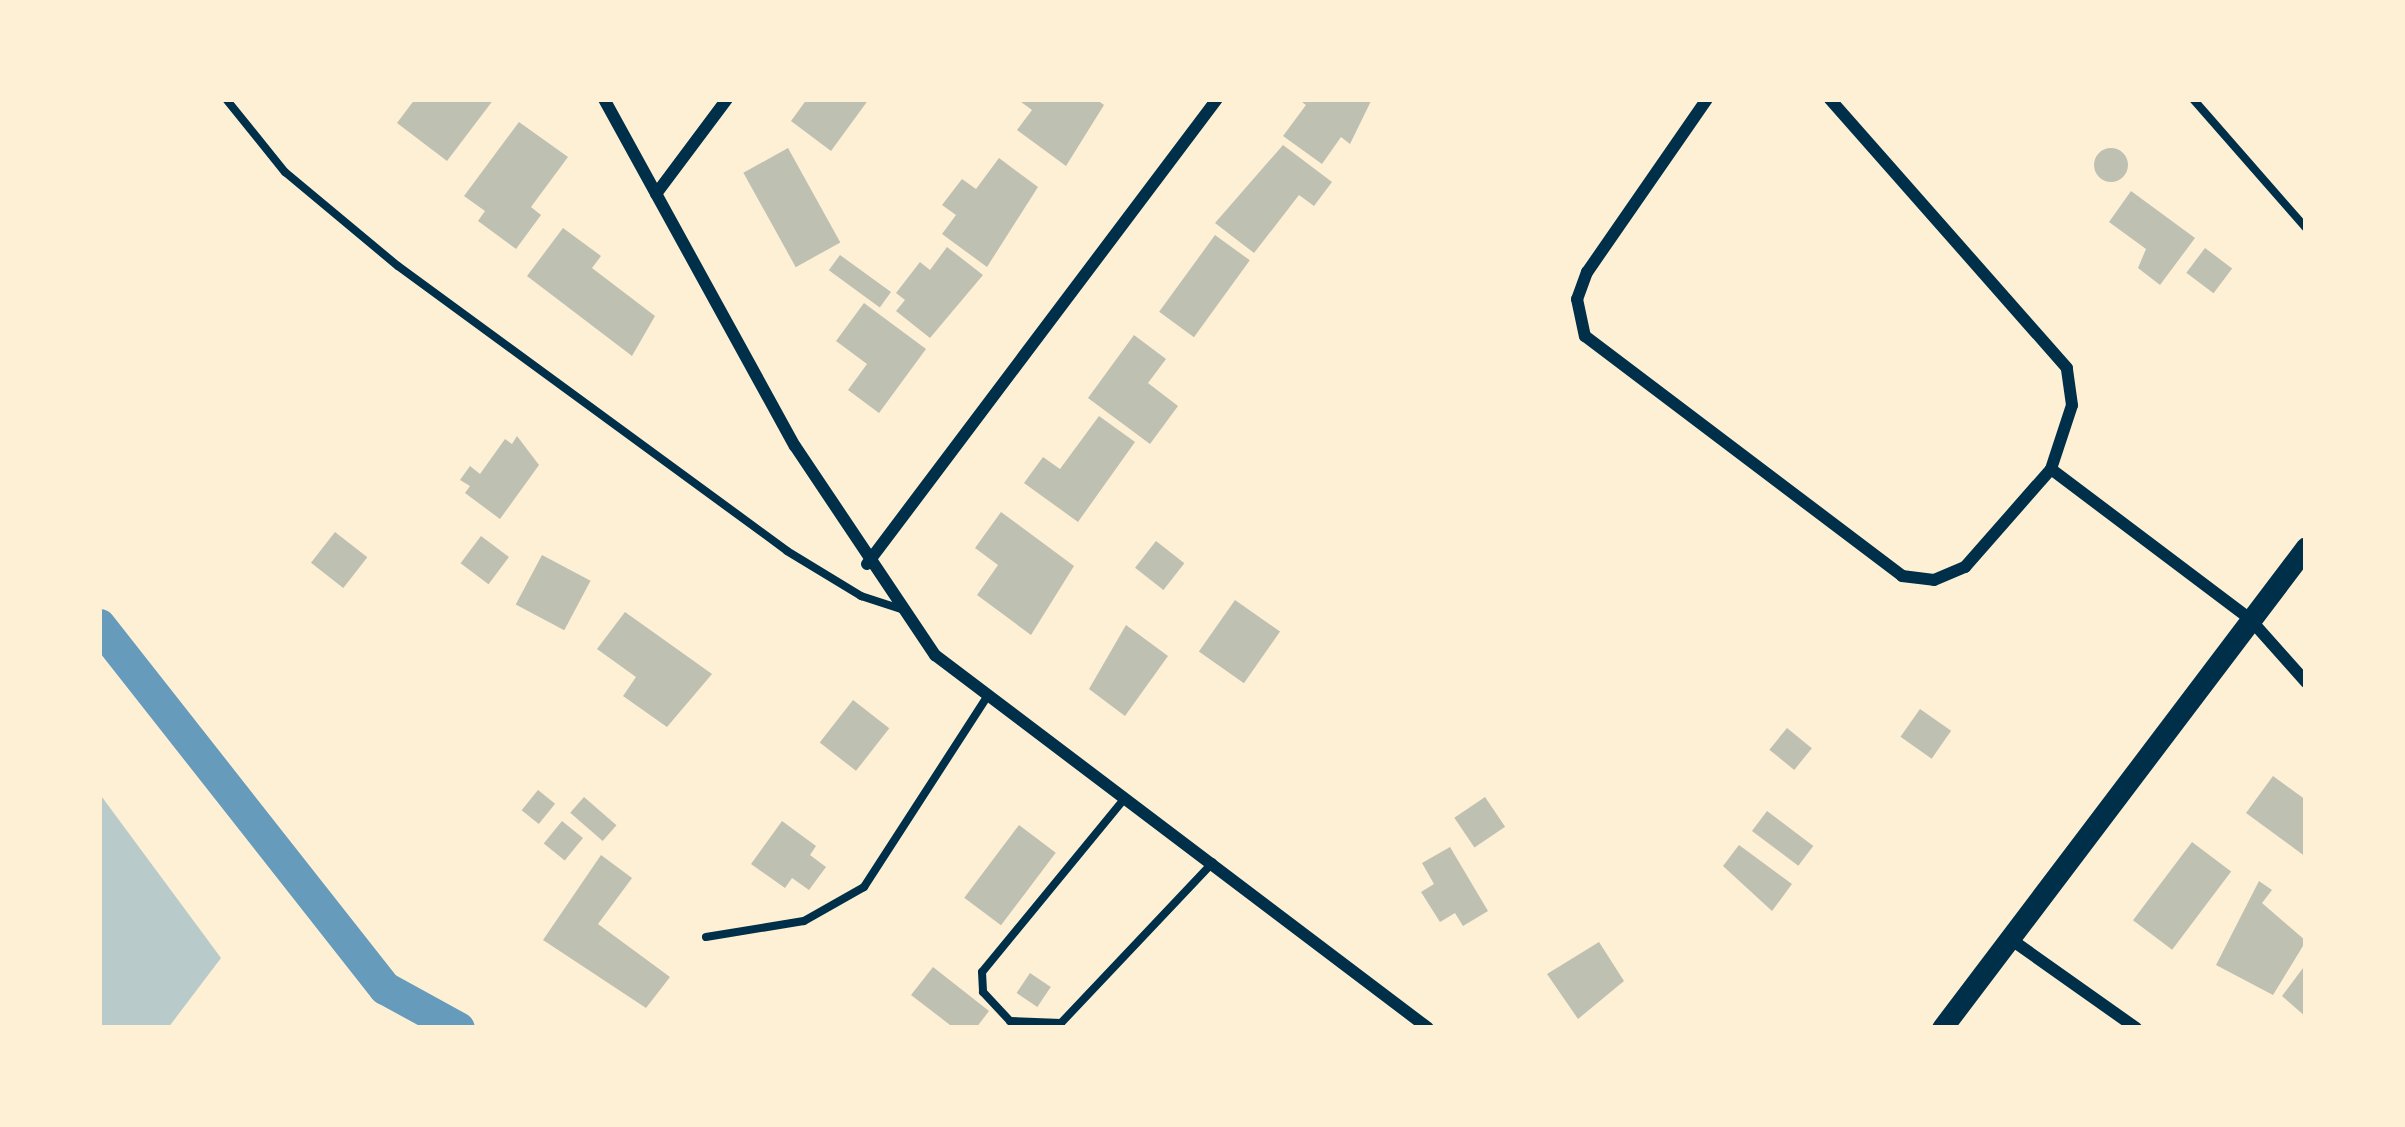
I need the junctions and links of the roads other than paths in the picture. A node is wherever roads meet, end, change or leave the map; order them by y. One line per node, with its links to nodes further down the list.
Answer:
1 (226, 99): 13 (lane)
2 (604, 99): 8 (street)
3 (727, 99): 8 (street)
4 (1217, 99): 12 (street)
5 (1707, 99): 10 (street)
6 (1829, 99): 10 (street)
7 (2193, 99): 9 (lane)
8 (656, 194): 12 (street)
9 (2306, 229)
10 (2051, 469): 14 (street)
11 (2306, 547): 14 (main road)
12 (867, 564): 13 (street)
13 (901, 609): 16 (street)
14 (2249, 617): 15 (street); 20 (main road)
15 (2306, 682)
16 (988, 697): 17 (street); 19 (lane)
17 (1126, 797): 18 (street); 18 (lane)
18 (1213, 862): 21 (street)
19 (706, 937)
20 (2008, 937): 22 (main road); 23 (street)
21 (1428, 1028)
22 (1942, 1028)
23 (2136, 1028)

